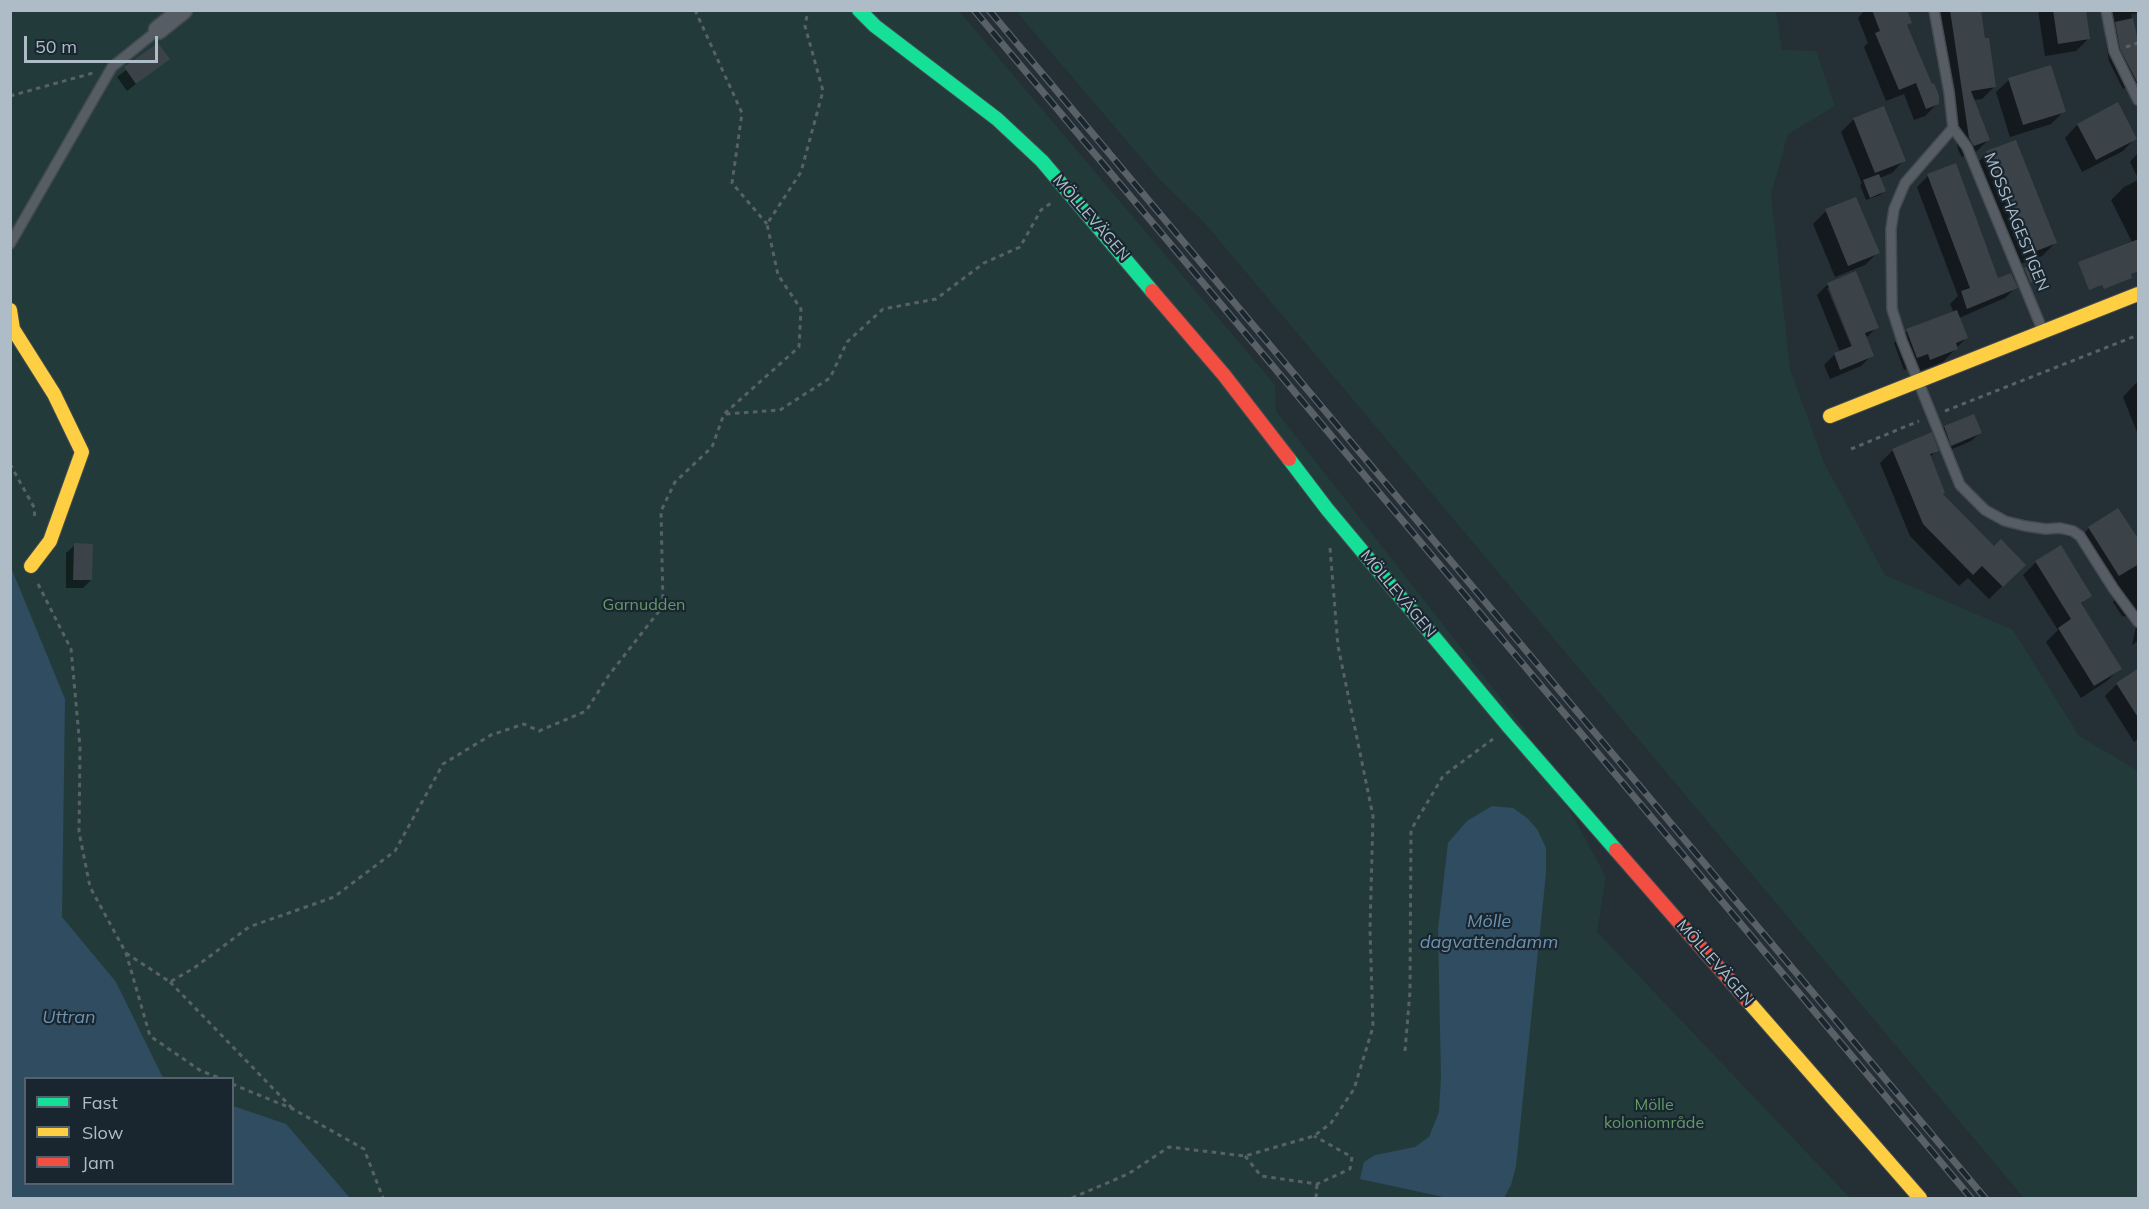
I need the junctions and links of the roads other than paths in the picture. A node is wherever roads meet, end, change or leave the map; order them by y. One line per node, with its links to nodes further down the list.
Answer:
1 (183, 10): 5 (street)
2 (859, 10): 16 (street, MÖLLEVÄGEN)
3 (1934, 10): 7 (lane, MOSSHAGESTIGEN)
4 (2106, 10): 6 (lane)
5 (158, 30): 8 (lane)
6 (2139, 100)
7 (1953, 128): 11 (lane, MOSSHAGESTIGEN); 12 (lane)
8 (10, 244)
9 (2139, 294): 11 (street)
10 (10, 310): 14 (street)
11 (2043, 331): 12 (street)
12 (1918, 381): 13 (street); 15 (lane)
13 (1830, 416)
14 (31, 566)
15 (2137, 617)
16 (1920, 1198)

